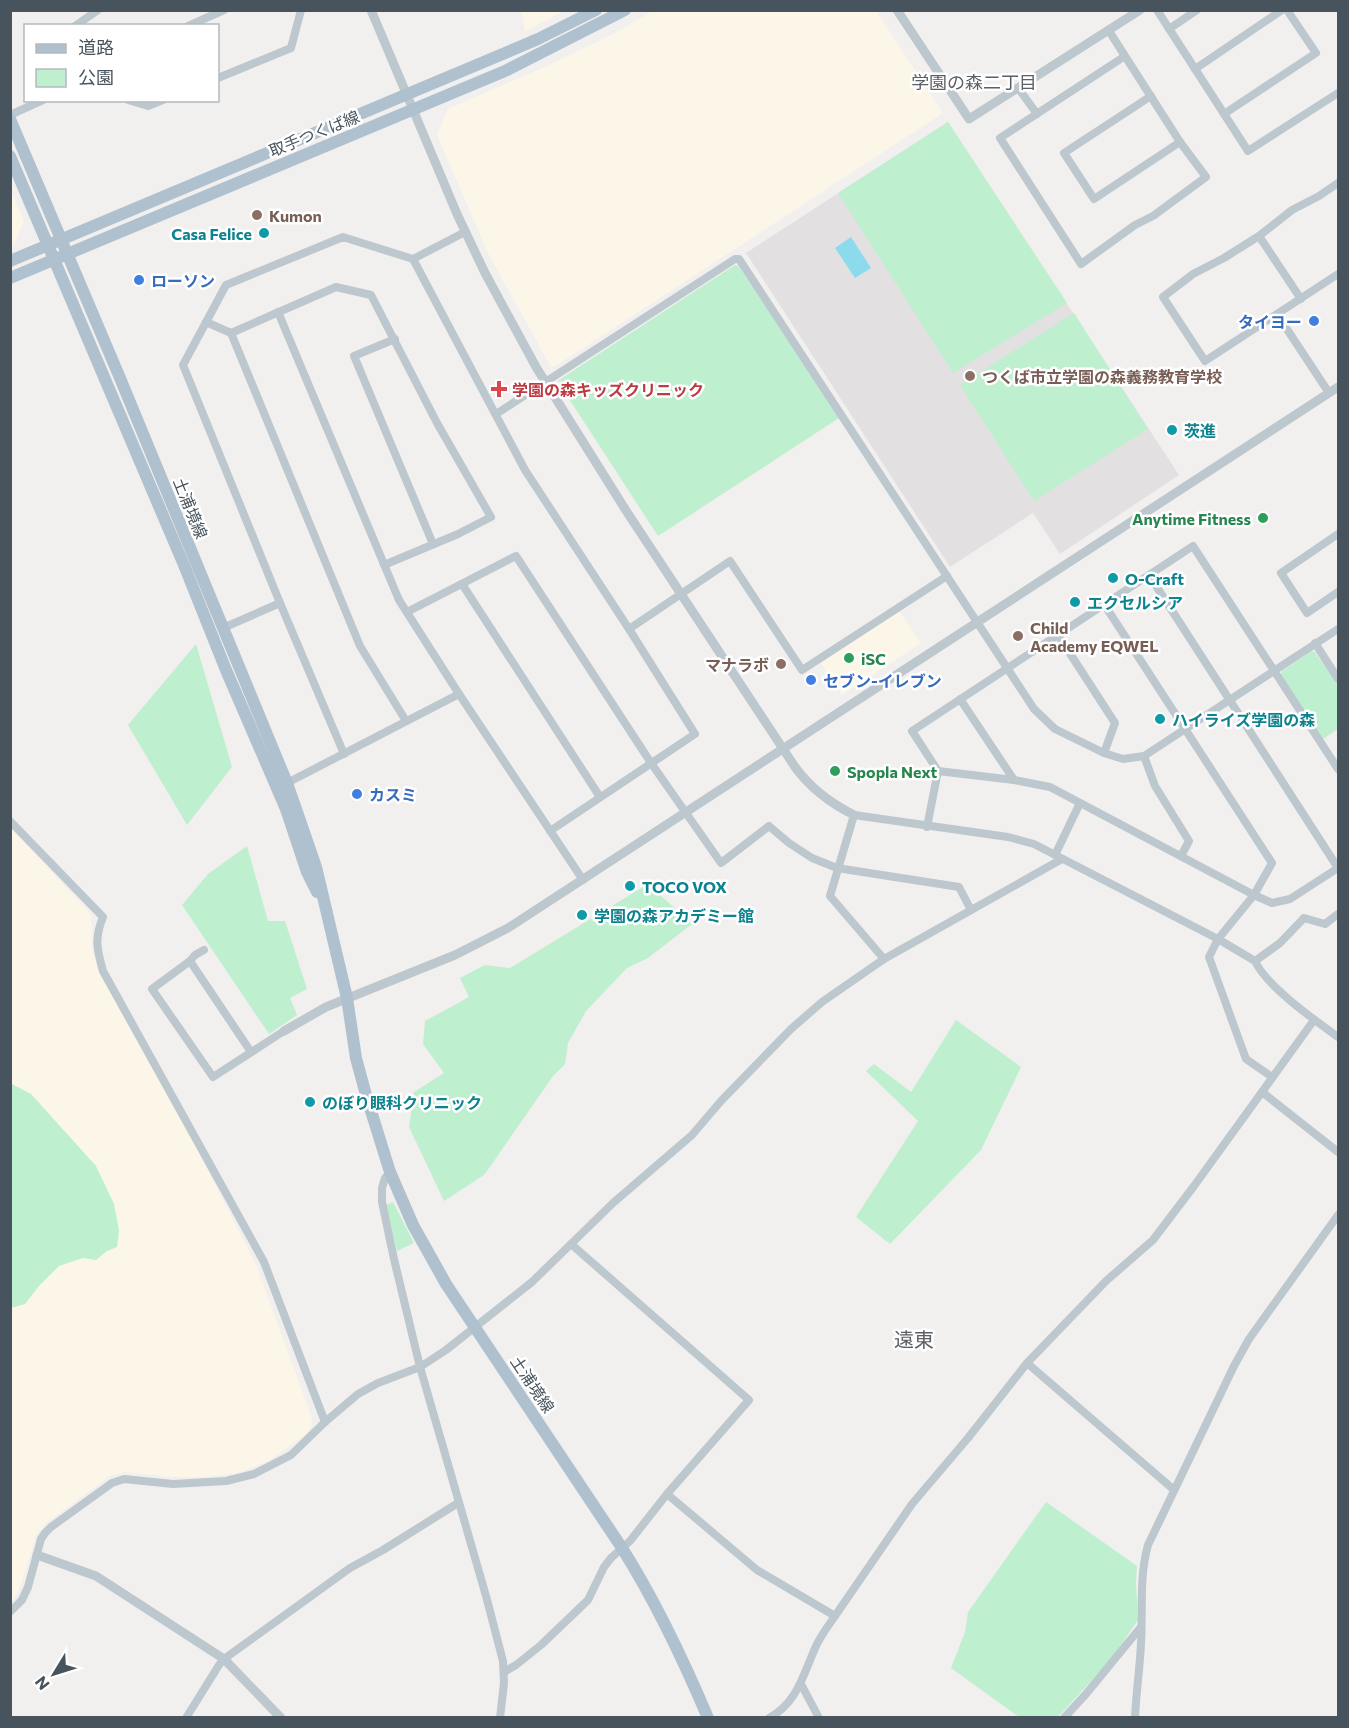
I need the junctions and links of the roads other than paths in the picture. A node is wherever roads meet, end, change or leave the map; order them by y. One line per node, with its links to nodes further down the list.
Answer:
1 (98, 10): 13 (street)
2 (224, 10): 14 (street)
3 (301, 10): 19 (street)
4 (372, 10): 22 (street)
5 (596, 10): 22 (main road, 取手つくば線)
6 (625, 10): 27 (main road, 取手つくば線)
7 (897, 10): 20 (street)
8 (1140, 10): 16 (street)
9 (1157, 10): 15 (street)
10 (1197, 10): 15 (street)
11 (1282, 10): 18 (street)
12 (1287, 10): 29 (street)
13 (78, 24)
14 (192, 24)
15 (1169, 29): 18 (street)
16 (1109, 31): 17 (street); 20 (street)
17 (1125, 56): 23 (street); 28 (street)
18 (1195, 69): 29 (street)
19 (219, 78)
20 (1019, 89): 28 (street)
21 (1338, 93): 29 (street)
22 (406, 95): 27 (street); 36 (main road, 取手つくば線)
23 (1151, 96): 31 (street); 31 (street)
24 (39, 102): 30 (street)
25 (135, 102): 26 (street)
26 (158, 102)
27 (412, 110): 34 (street); 38 (main road, 取手つくば線)
28 (1036, 114): 31 (street)
29 (1224, 114)
30 (10, 117): 36 (main road, 土浦境線)
31 (1180, 142)
32 (10, 156): 37 (main road, 土浦境線)
33 (1338, 183): 35 (street)
34 (465, 232): 40 (street); 50 (street)
35 (1259, 236): 44 (street); 46 (street)
36 (62, 240): 37 (main road, 取手つくば線); 38 (main road, 土浦境線)
37 (49, 245): 39 (main road, 土浦境線); 41 (main road, 取手つくば線)
38 (68, 253): 39 (main road, 取手つくば線); 66 (main road, 土浦境線)
39 (55, 259): 43 (main road, 取手つくば線); 103 (main road, 土浦境線)
40 (413, 259): 47 (street); 53 (street)
41 (10, 261)
42 (1338, 274): 44 (street)
43 (10, 278)
44 (1301, 299): 46 (street)
45 (278, 312): 48 (street); 49 (street); 56 (street)
46 (1277, 314): 52 (street)
47 (206, 322): 48 (street); 62 (street)
48 (231, 333): 77 (street)
49 (395, 339): 55 (street); 55 (street)
50 (546, 383): 53 (street); 58 (street); 61 (street)
51 (1338, 387): 52 (street)
52 (1329, 393): 65 (street)
53 (496, 414): 67 (street)
54 (1338, 534): 60 (street)
55 (433, 544): 56 (street)
56 (384, 565): 64 (street)
57 (1149, 575): 63 (street); 72 (street); 76 (street)
58 (947, 576): 61 (street); 65 (street)
59 (462, 584): 64 (street); 83 (street); 88 (street)
60 (1338, 591)
61 (682, 594): 67 (street); 79 (street)
62 (280, 603): 66 (street); 81 (street)
63 (1104, 604): 69 (street); 78 (street)
64 (407, 612): 74 (street)
65 (977, 623): 71 (street); 79 (street)
66 (223, 628): 87 (main road, 土浦境線)
67 (629, 629): 83 (street)
68 (1338, 629): 70 (street)
69 (1058, 635): 71 (street); 80 (street)
70 (1315, 643): 72 (street); 73 (street)
71 (1007, 668): 75 (street); 80 (street)
72 (1274, 670): 76 (street); 84 (street)
73 (1338, 679)
74 (459, 694): 77 (street); 94 (street)
75 (960, 699): 85 (street); 86 (street)
76 (1230, 700): 78 (street); 98 (street)
77 (406, 721): 81 (street)
78 (1185, 729): 82 (street); 100 (street)
79 (783, 749): 90 (street); 91 (street)
80 (1104, 753): 82 (street)
81 (344, 754): 87 (street)
82 (1144, 756): 95 (street)
83 (651, 763): 88 (street); 90 (street)
84 (1338, 769)
85 (938, 771): 86 (street); 93 (street)
86 (1014, 780): 89 (street)
87 (287, 783): 103 (main road, 土浦境線)
88 (600, 797): 94 (street)
89 (1080, 803): 95 (street); 96 (street)
90 (686, 813): 97 (street); 99 (street)
91 (854, 815): 93 (street); 97 (street)
92 (10, 820): 123 (street)
93 (927, 827): 96 (street)
94 (550, 831): 99 (street)
95 (1181, 856): 100 (street)
96 (1059, 857): 101 (street); 104 (street)
97 (837, 868): 101 (street); 106 (street)
98 (1338, 868): 100 (street)
99 (583, 880): 109 (street)
100 (1254, 895): 104 (street)
101 (971, 910): 106 (street)
102 (1338, 914): 108 (street)
103 (328, 915): 109 (main road, 土浦境線)
104 (1218, 939): 108 (street); 114 (street)
105 (204, 950): 107 (street)
106 (884, 959): 119 (street)
107 (190, 961): 113 (street); 113 (street)
108 (1255, 961): 110 (street)
109 (347, 998): 111 (street); 117 (main road, 土浦境線)
110 (1314, 1020): 112 (street); 114 (street)
111 (284, 1031): 113 (street)
112 (1338, 1037)
113 (251, 1052)
114 (1272, 1077): 115 (street)
115 (1262, 1092): 116 (street); 121 (street)
116 (1338, 1152)
117 (390, 1172): 120 (main road, 土浦境線); 122 (street)
118 (1338, 1215): 124 (street)
119 (571, 1244): 120 (street); 125 (street)
120 (476, 1328): 122 (street); 127 (main road, 土浦境線)
121 (1027, 1363): 124 (street); 130 (street)
122 (420, 1366): 123 (street); 126 (street)
123 (324, 1422): 128 (street)
124 (1173, 1489): 131 (street)
125 (667, 1494): 127 (street); 130 (street)
126 (458, 1503): 132 (street); 133 (street)
127 (622, 1548): 133 (street); 138 (main road, 土浦境線)
128 (37, 1555): 129 (street); 132 (street)
129 (10, 1612)
130 (835, 1616): 134 (street)
131 (1141, 1627): 141 (street); 142 (street)
132 (224, 1659): 135 (street); 136 (street)
133 (504, 1672): 137 (street)
134 (801, 1684): 139 (street); 140 (street)
135 (186, 1718)
136 (281, 1718)
137 (500, 1718)
138 (708, 1718)
139 (769, 1718)
140 (819, 1718)
141 (1064, 1718)
142 (1135, 1718)

